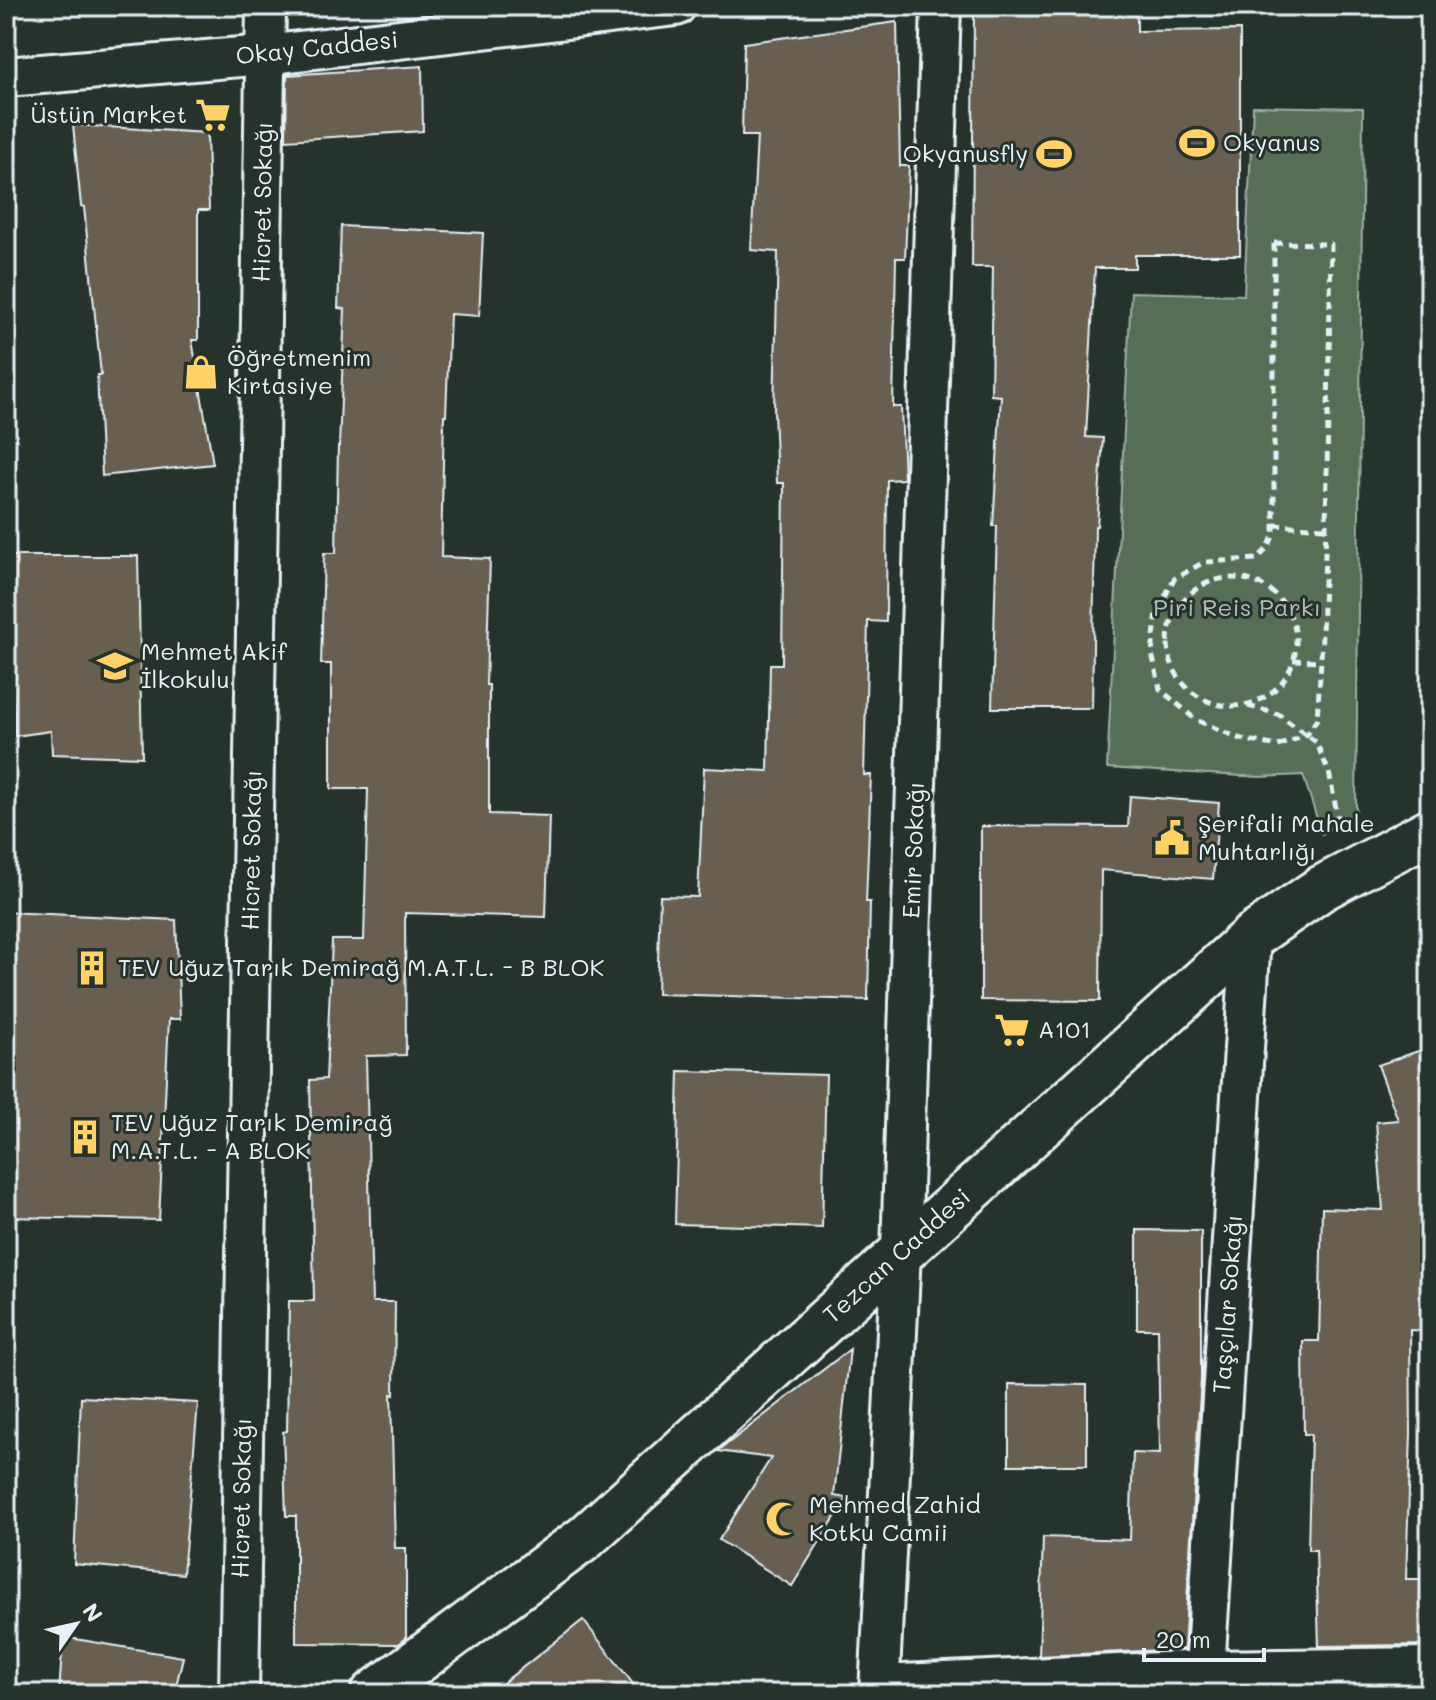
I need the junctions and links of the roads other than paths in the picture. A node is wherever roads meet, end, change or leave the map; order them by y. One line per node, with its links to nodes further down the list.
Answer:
1 (266, 6): 4 (street, Hicret Sokağı)
2 (676, 6): 4 (street, Okay Caddesi)
3 (941, 6): 8 (street, Emir Sokağı)
4 (265, 55): 5 (street, Okay Caddesi); 12 (street, Hicret Sokağı)
5 (6, 77)
6 (1430, 831): 7 (street, Tezcan Caddesi)
7 (1251, 937): 8 (street, Tezcan Caddesi); 10 (street, Taşçılar Sokağı)
8 (901, 1252): 11 (street, Emir Sokağı); 13 (street, Tezcan Caddesi)
9 (1430, 1667): 10 (street)
10 (1205, 1670): 11 (street)
11 (880, 1689)
12 (239, 1694)
13 (373, 1694)

